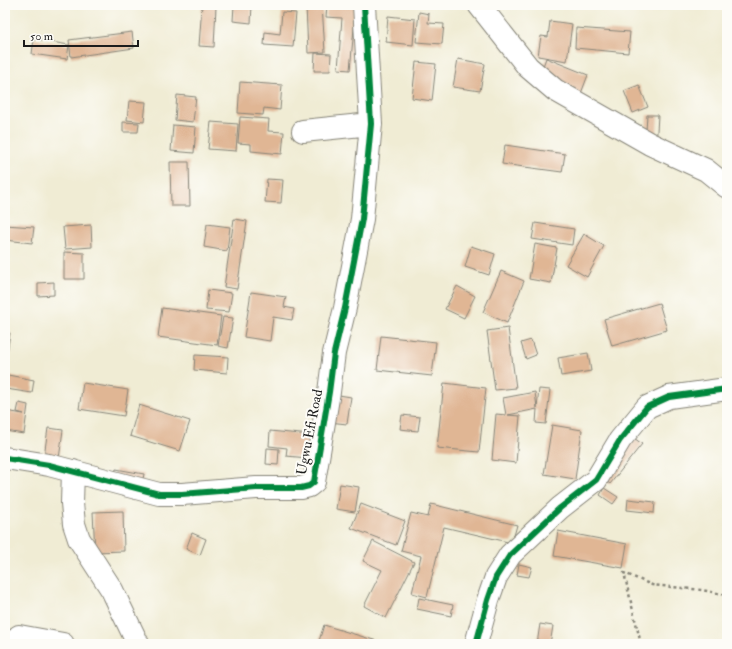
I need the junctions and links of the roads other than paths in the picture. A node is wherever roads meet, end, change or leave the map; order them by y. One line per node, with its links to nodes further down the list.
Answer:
1 (364, 5): 3 (street)
2 (479, 5): 5 (street)
3 (371, 124): 4 (street); 8 (street, Ugwu Efi Road)
4 (303, 131)
5 (727, 186)
6 (727, 389): 12 (street)
7 (5, 458): 8 (street, Ugwu Efi Road)
8 (73, 471): 11 (street)
9 (19, 636): 10 (street)
10 (63, 644)
11 (138, 644)
12 (476, 644)

